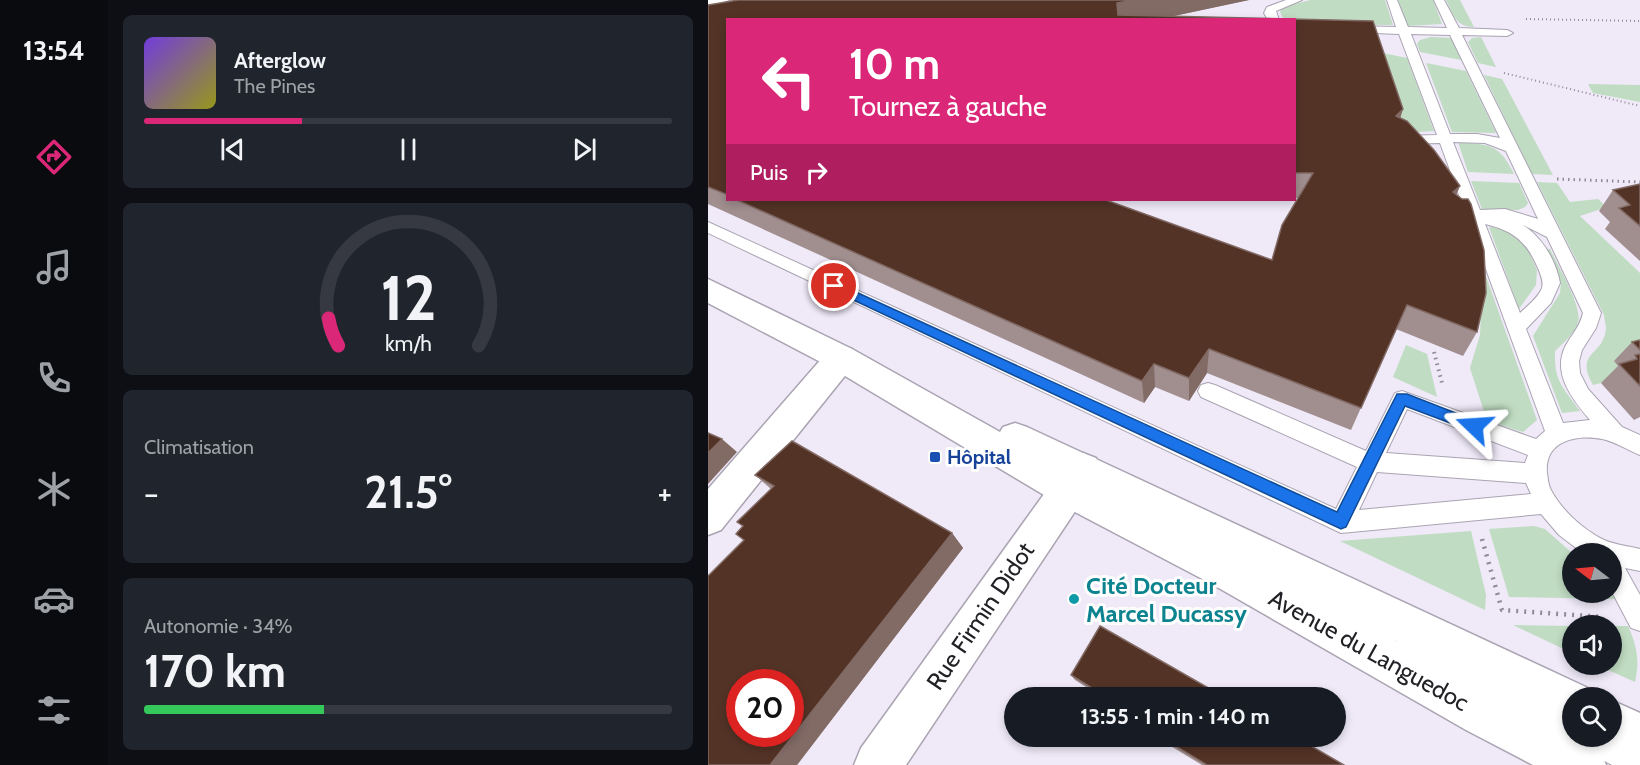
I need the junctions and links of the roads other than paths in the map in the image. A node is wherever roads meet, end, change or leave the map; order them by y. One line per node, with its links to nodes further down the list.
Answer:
1 (725, 0): 5 (lane)
2 (1297, 0): 6 (lane)
3 (1392, 0): 8 (lane)
4 (1439, 0): 9 (lane)
5 (708, 3)
6 (1273, 18)
7 (1339, 29): 8 (lane)
8 (1403, 31): 9 (lane); 11 (lane)
9 (1455, 32): 10 (lane); 13 (lane)
10 (1507, 33)
11 (1444, 139): 12 (lane); 13 (lane); 15 (lane)
12 (1397, 140)
13 (1510, 148): 17 (lane)
14 (1452, 217): 15 (lane)
15 (1474, 217): 17 (lane); 19 (lane); 19 (lane)
16 (708, 227): 31 (lane)
17 (1551, 233): 23 (lane)
18 (708, 290): 20 (main road, Avenue du Languedoc)
19 (1516, 328): 22 (lane)
20 (841, 358): 28 (main road, Avenue du Languedoc); 30 (main road)
21 (1208, 391): 26 (lane)
22 (1557, 434): 23 (lane); 25 (lane)
23 (1614, 434): 24 (lane)
24 (1640, 446)
25 (1540, 450): 26 (lane); 27 (lane)
26 (1370, 462): 27 (lane); 31 (lane)
27 (1536, 474): 29 (lane)
28 (1075, 479): 35 (main road, Avenue du Languedoc); 38 (main road, Avenue du Languedoc); 43 (main road, Rue Firmin Didot)
29 (1546, 503): 31 (lane); 32 (lane)
30 (708, 516)
31 (1341, 522)
32 (1588, 543)
33 (1622, 558): 34 (lane)
34 (1640, 560)
35 (1224, 569): 39 (lane); 44 (main road, Avenue du Languedoc)
36 (1622, 584): 37 (lane)
37 (1640, 619)
38 (1562, 699)
39 (1562, 724)
40 (1622, 728): 41 (main road)
41 (1640, 736)
42 (1606, 747): 45 (lane)
43 (878, 765)
44 (1582, 765)
45 (1640, 765)

